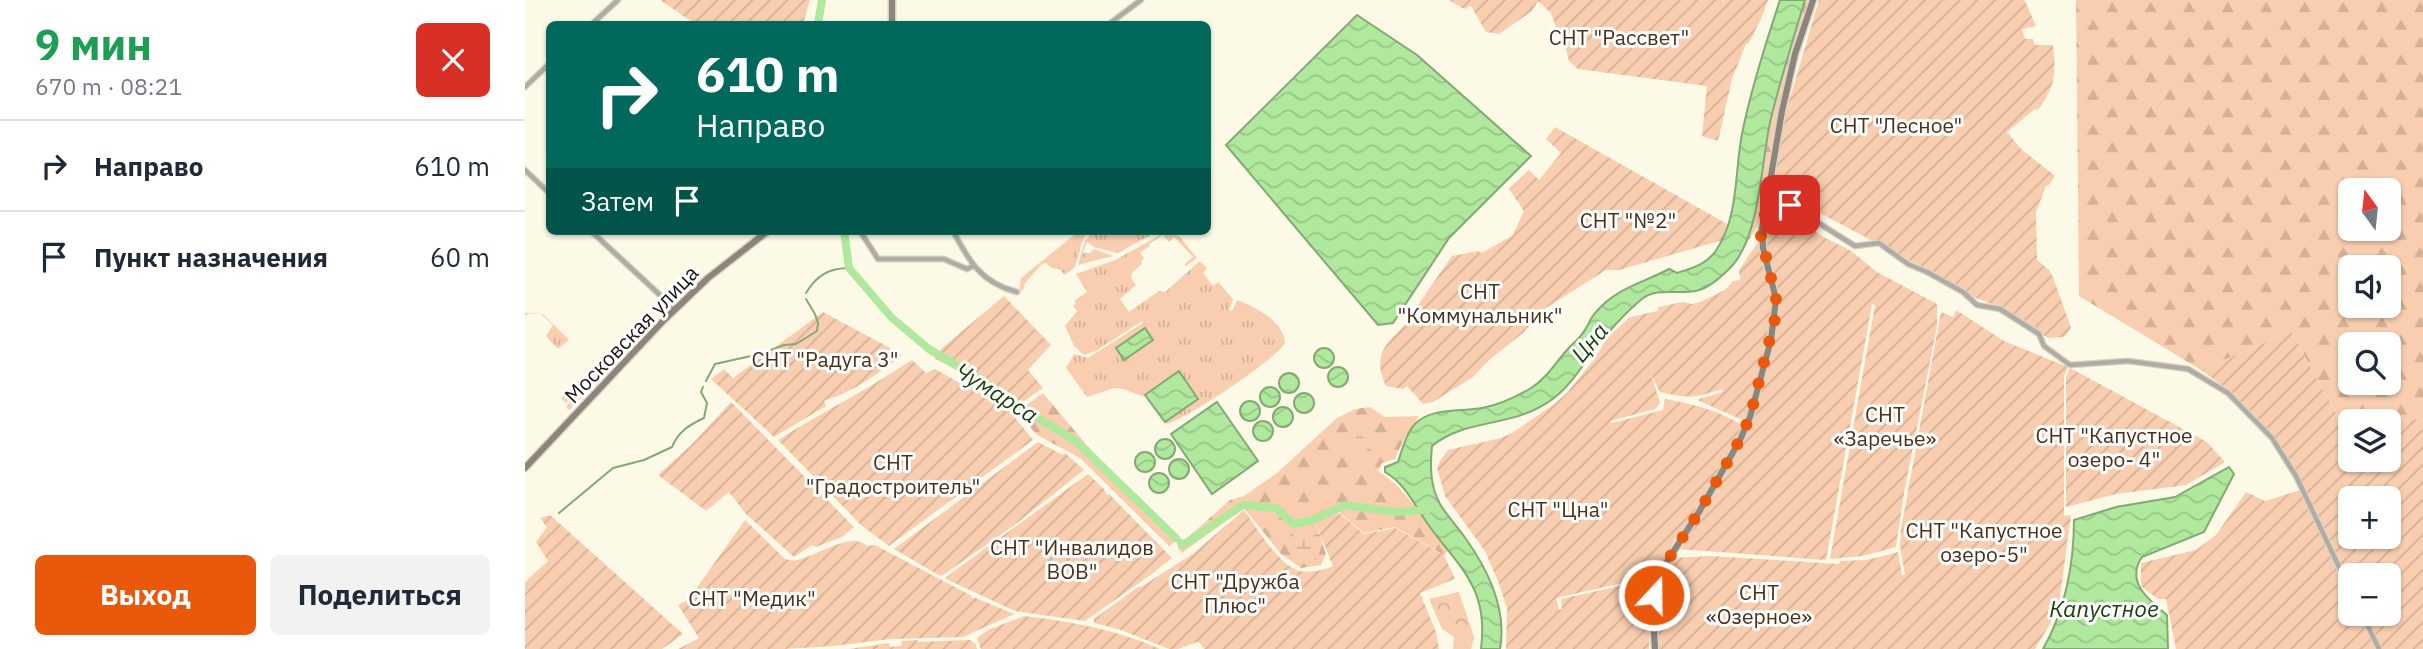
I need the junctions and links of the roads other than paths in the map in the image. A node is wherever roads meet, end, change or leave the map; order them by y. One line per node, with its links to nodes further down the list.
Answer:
1 (618, 0): 5 (street)
2 (892, 0): 6 (street)
3 (1141, 0): 7 (street)
4 (1813, 0): 12 (street)
5 (594, 21)
6 (892, 21)
7 (1113, 21)
8 (546, 67): 9 (street)
9 (525, 87)
10 (525, 170): 11 (street)
11 (546, 189)
12 (1767, 203): 21 (street); 23 (street)
13 (595, 235): 19 (street)
14 (763, 235): 19 (street, Московская улица)
15 (863, 235): 17 (street)
16 (955, 235): 17 (street)
17 (973, 266): 18 (street)
18 (1017, 292)
19 (675, 309): 20 (street, Московская улица)
20 (525, 468)
21 (2338, 565)
22 (2368, 626): 24 (street)
23 (1655, 649)
24 (2379, 649)

